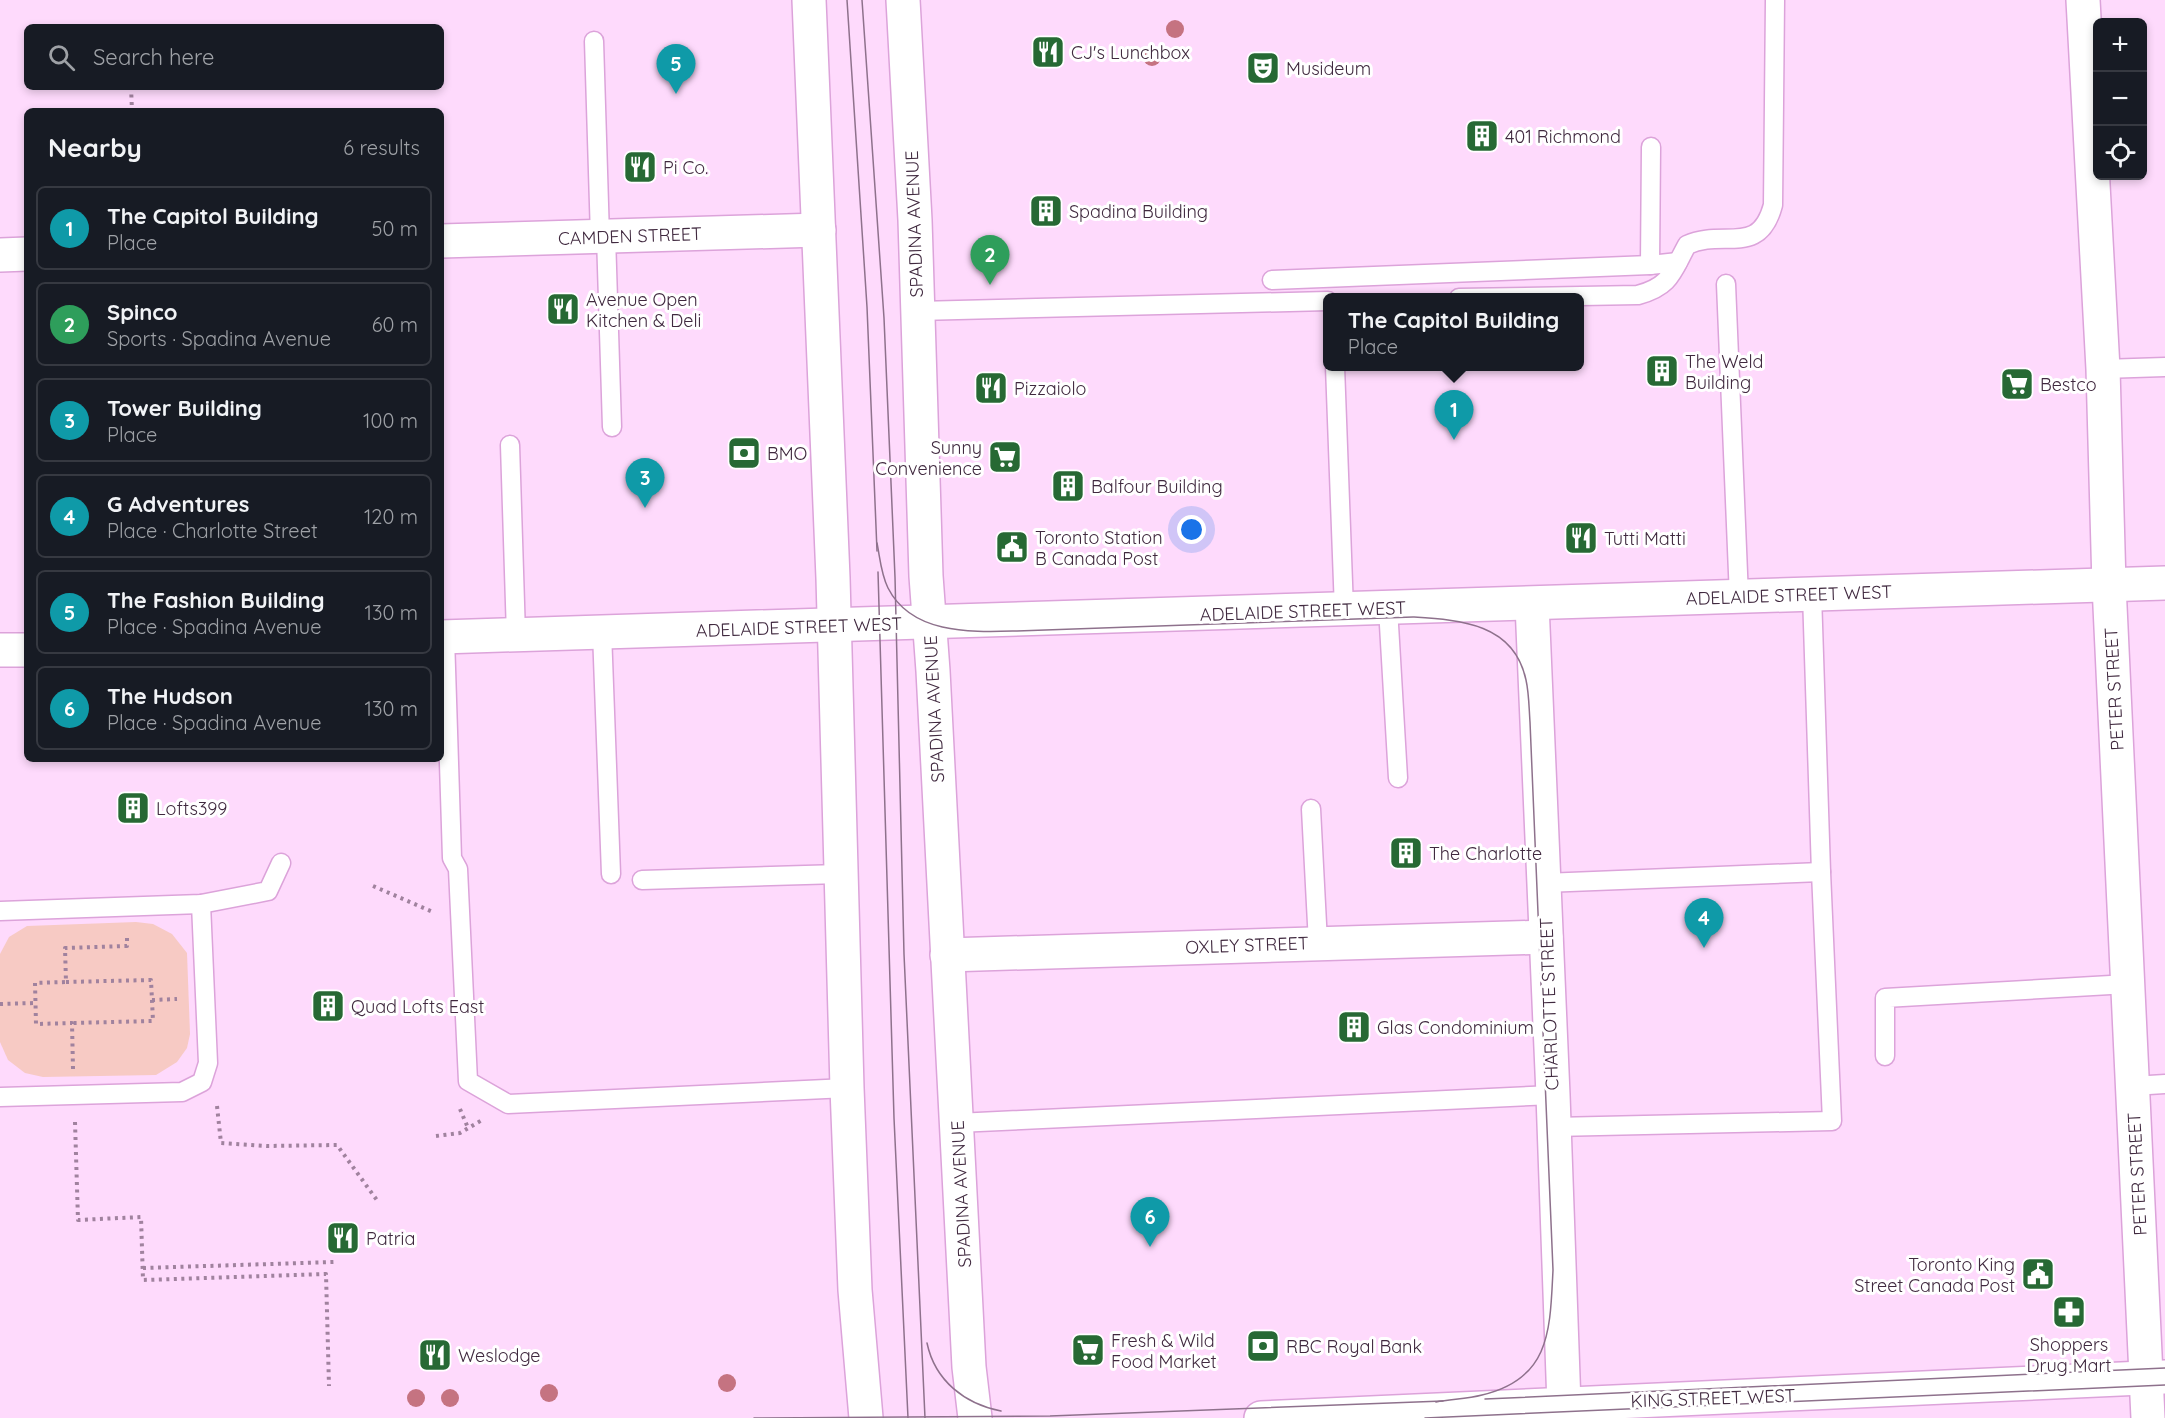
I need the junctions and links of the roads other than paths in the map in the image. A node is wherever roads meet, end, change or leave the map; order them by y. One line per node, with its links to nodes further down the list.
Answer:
1 (809, 0): 7 (main road)
2 (903, 0): 18 (main road, SPADINA AVENUE)
3 (1775, 0): 12 (lane)
4 (2083, 0): 20 (main road, PETER STREET)
5 (594, 41): 8 (lane)
6 (1651, 147): 13 (lane)
7 (819, 230): 8 (main road, CAMDEN STREET); 32 (main road)
8 (603, 237): 9 (main road, CAMDEN STREET); 22 (lane)
9 (444, 241)
10 (24, 254): 11 (main road)
11 (0, 255)
12 (1678, 262): 13 (lane); 16 (lane)
13 (1650, 265): 14 (lane)
14 (1272, 280)
15 (1726, 284): 27 (lane)
16 (1584, 296)
17 (1323, 301): 18 (lane)
18 (918, 311): 31 (main road, SPADINA AVENUE)
19 (2165, 367): 20 (lane)
20 (2103, 369): 25 (main road, PETER STREET)
21 (1335, 371): 30 (lane)
22 (612, 427)
23 (510, 445): 34 (lane)
24 (2165, 583): 25 (main road, ADELAIDE STREET WEST)
25 (2109, 585): 26 (main road, ADELAIDE STREET WEST); 52 (main road, PETER STREET)
26 (1812, 594): 27 (main road, ADELAIDE STREET WEST); 42 (lane)
27 (1739, 597): 28 (main road, ADELAIDE STREET WEST)
28 (1532, 604): 29 (main road, ADELAIDE STREET WEST); 46 (main road, CHARLOTTE STREET)
29 (1388, 608): 30 (main road, ADELAIDE STREET WEST); 39 (lane)
30 (1344, 610): 31 (main road, ADELAIDE STREET WEST)
31 (929, 623): 32 (main road, ADELAIDE STREET WEST); 51 (main road, SPADINA AVENUE)
32 (834, 626): 33 (main road, ADELAIDE STREET WEST); 44 (main road)
33 (602, 632): 34 (main road, ADELAIDE STREET WEST); 43 (lane)
34 (516, 635): 35 (main road, ADELAIDE STREET WEST)
35 (444, 637)
36 (0, 650): 37 (main road)
37 (24, 650)
38 (444, 662): 55 (lane)
39 (1398, 778)
40 (1311, 809): 50 (lane)
41 (281, 863): 47 (lane)
42 (1821, 872): 46 (lane); 57 (lane)
43 (611, 874)
44 (840, 874): 45 (lane); 55 (main road)
45 (642, 880)
46 (1544, 883): 49 (main road, CHARLOTTE STREET)
47 (201, 904): 48 (lane); 56 (lane)
48 (0, 911)
49 (1546, 937): 50 (main road, OXLEY STREET); 57 (main road, CHARLOTTE STREET)
50 (1318, 943): 51 (main road, OXLEY STREET)
51 (947, 955): 58 (main road, SPADINA AVENUE)
52 (2128, 984): 53 (lane); 54 (main road, PETER STREET)
53 (1885, 1056)
54 (2149, 1085): 59 (main road, PETER STREET)
55 (847, 1088): 61 (main road)
56 (0, 1097)
57 (1554, 1111): 58 (lane); 60 (main road, CHARLOTTE STREET)
58 (957, 1123): 62 (main road, SPADINA AVENUE)
59 (2156, 1377): 60 (main road, KING STREET WEST); 64 (main road, PETER STREET)
60 (1564, 1404): 63 (main road, KING STREET WEST)
61 (866, 1418)
62 (975, 1418)
63 (1261, 1418)
64 (2148, 1418)

